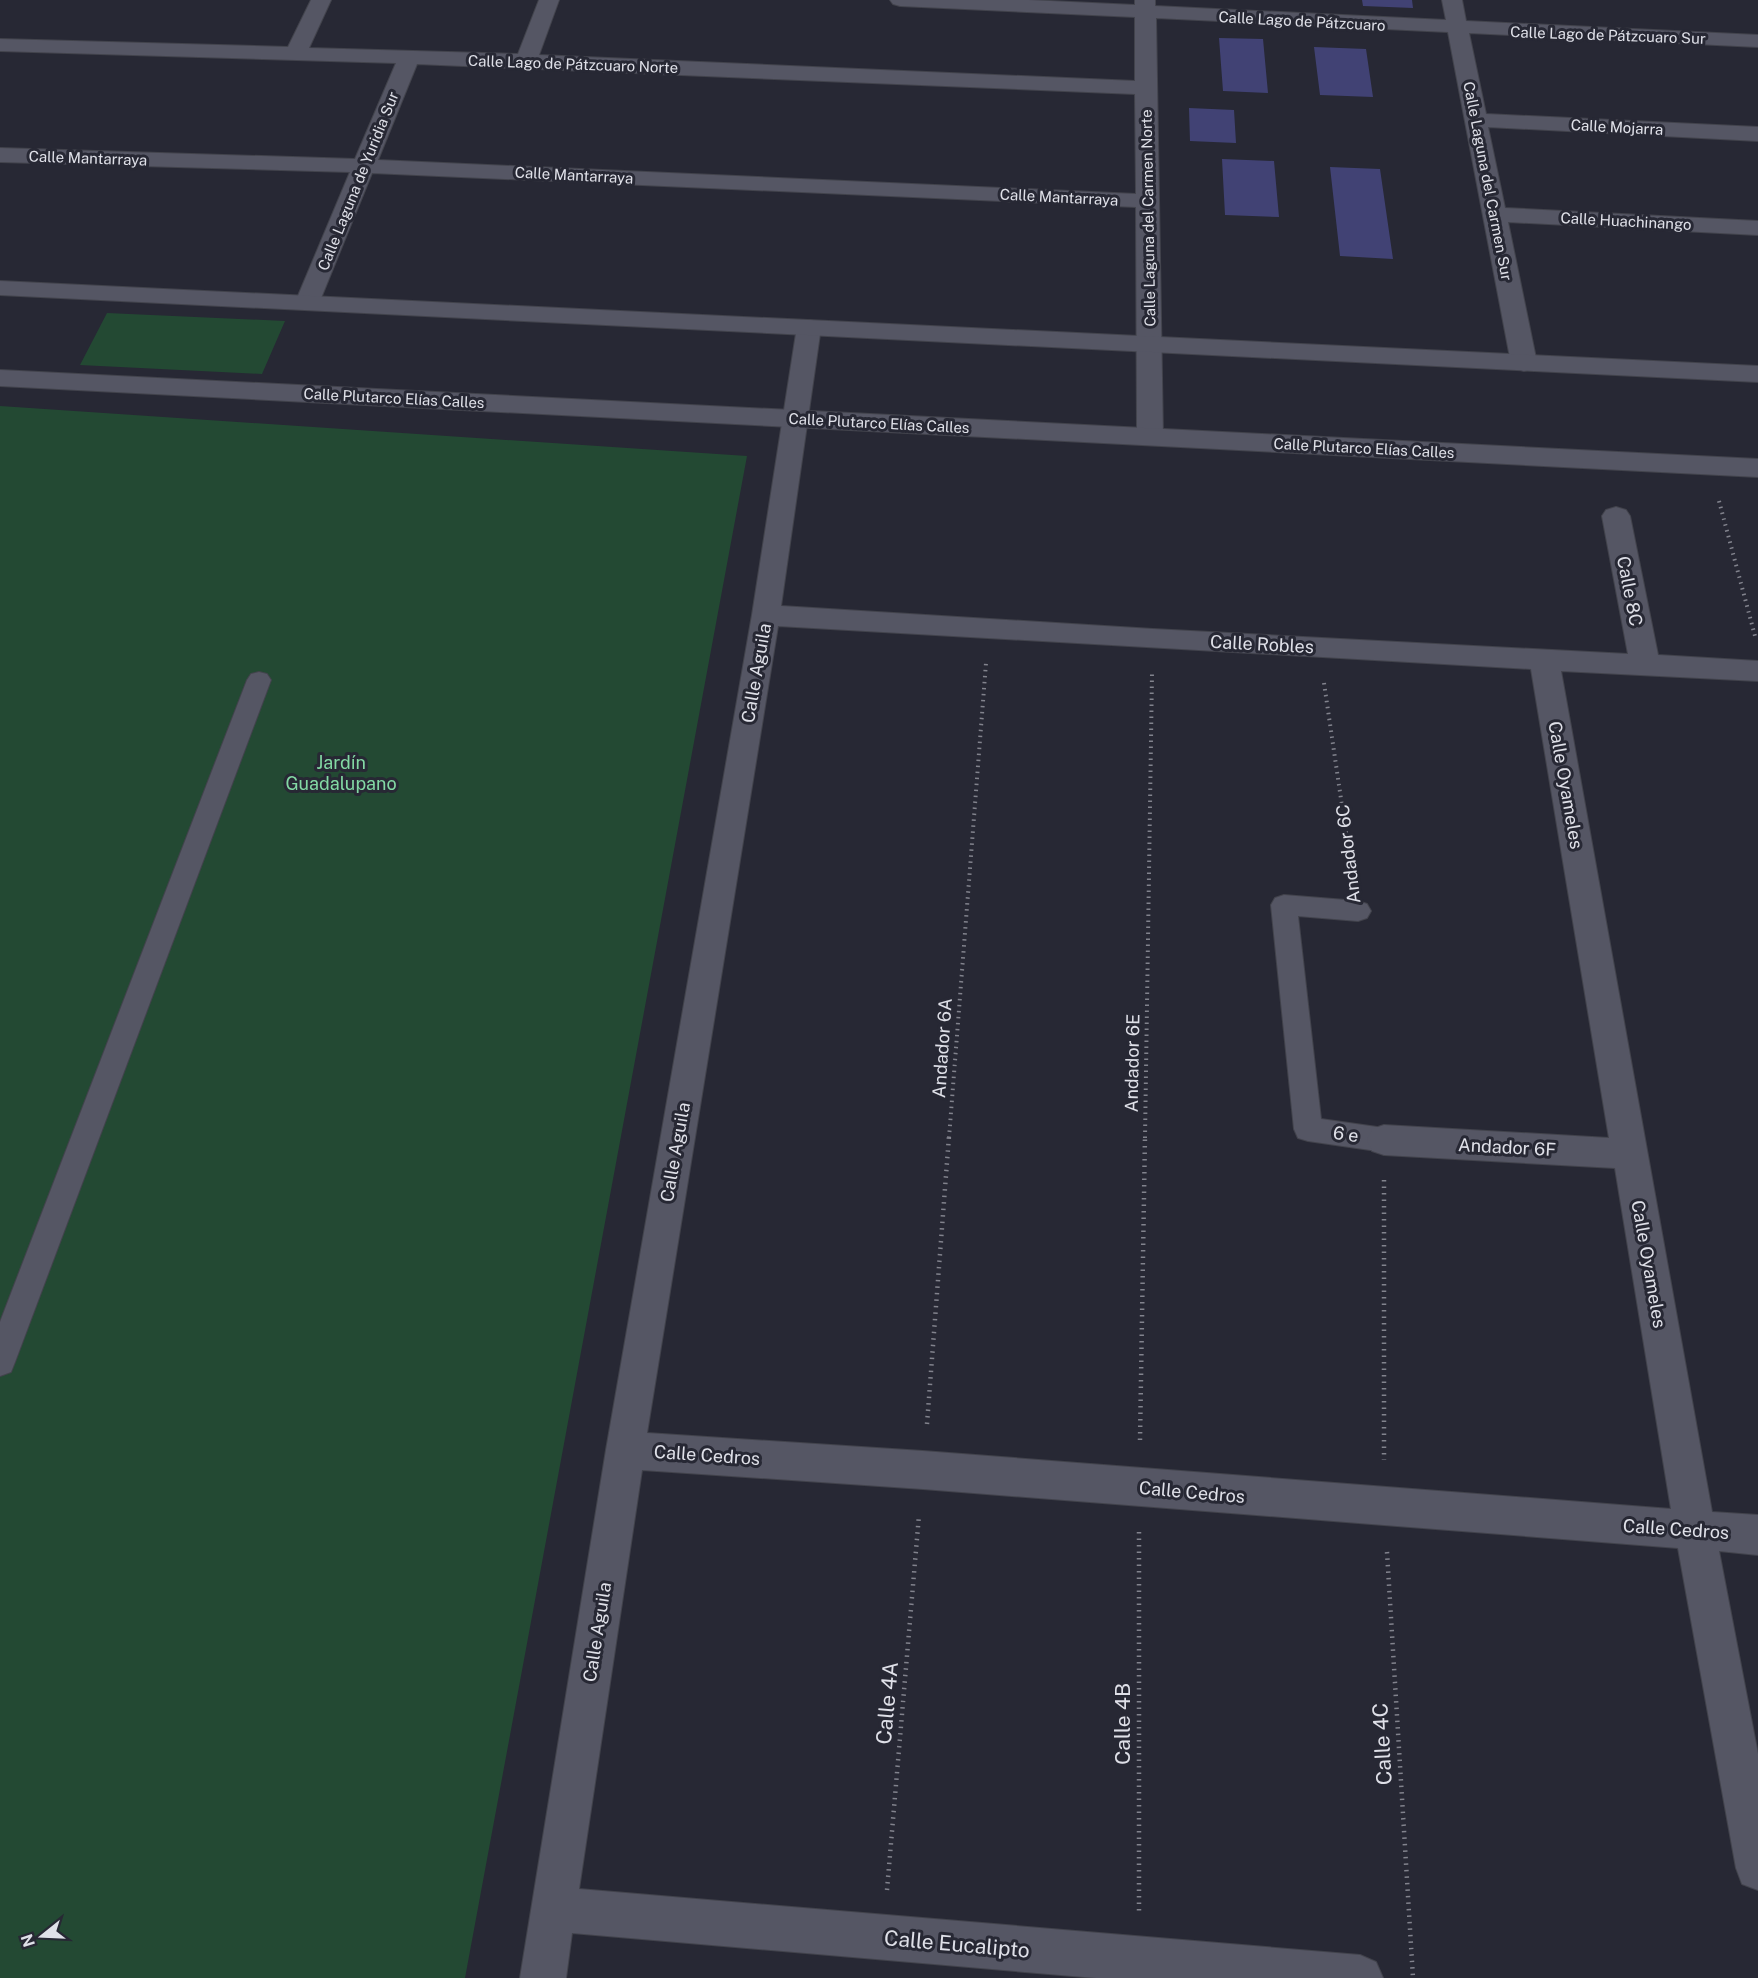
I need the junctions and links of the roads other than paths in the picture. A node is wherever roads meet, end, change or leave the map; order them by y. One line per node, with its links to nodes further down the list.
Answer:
1 (321, 0): 9 (street)
2 (549, 0): 11 (street)
3 (900, 0): 5 (street, Calle Lago de Pátzcuaro)
4 (1452, 0): 6 (street, Calle Laguna del Carmen Sur)
5 (1145, 6): 6 (street, Calle Lago de Pátzcuaro); 12 (street, Calle Laguna del Carmen Norte)
6 (1458, 28): 7 (street, Calle Lago de Pátzcuaro Sur); 13 (street, Calle Laguna del Carmen Sur)
7 (1758, 41)
8 (0, 45): 9 (street, Calle Lago de Pátzcuaro Norte)
9 (295, 55): 10 (street, Calle Lago de Pátzcuaro Norte)
10 (408, 59): 11 (street, Calle Lago de Pátzcuaro Norte); 16 (street, Calle Laguna de Yuridia Sur)
11 (526, 61): 12 (street, Calle Lago de Pátzcuaro Norte)
12 (1146, 88): 17 (street, Calle Laguna del Carmen Norte)
13 (1476, 120): 14 (street, Calle Mojarra); 18 (street, Calle Laguna del Carmen Sur)
14 (1758, 134)
15 (0, 155): 16 (street, Calle Mantarraya)
16 (366, 166): 17 (street, Calle Mantarraya); 21 (street, Calle Laguna de Yuridia Sur)
17 (1147, 201): 23 (street, Calle Laguna del Carmen Norte)
18 (1494, 214): 19 (street, Calle Huachinango); 24 (street, Calle Laguna del Carmen Sur)
19 (1758, 228)
20 (0, 288): 21 (street)
21 (307, 303): 22 (street)
22 (809, 327): 23 (street); 27 (street, Calle Aguila)
23 (1149, 345): 24 (street); 28 (street, Calle Laguna del Carmen Norte)
24 (1524, 363): 25 (street)
25 (1758, 374)
26 (0, 378): 27 (street, Calle Plutarco Elías Calles)
27 (795, 419): 28 (street, Calle Plutarco Elías Calles); 31 (street, Calle Aguila)
28 (1150, 437): 29 (street, Calle Plutarco Elías Calles)
29 (1758, 468)
30 (1616, 516): 33 (street, Calle 8C)
31 (766, 615): 32 (street, Calle Robles); 41 (street, Calle Aguila)
32 (1544, 659): 33 (street, Calle Robles); 39 (street, Calle Oyameles)
33 (1645, 665): 34 (street, Calle Robles)
34 (1758, 671)
35 (259, 681): 40 (lane)
36 (1358, 910): 37 (lane, Andador 6C)
37 (1308, 1129): 38 (lane, 6 e)
38 (1384, 1140): 39 (street, Andador 6F)
39 (1630, 1154): 42 (street, Calle Oyameles)
40 (0, 1362)
41 (625, 1450): 42 (street, Calle Cedros); 45 (street, Calle Aguila)
42 (1695, 1530): 43 (street, Calle Cedros); 44 (street, Calle Oyameles)
43 (1758, 1535)
44 (1758, 1868)
45 (554, 1909): 46 (street, Calle Aguila); 47 (street, Calle Eucalipto)
46 (543, 1978)
47 (1360, 1978)

